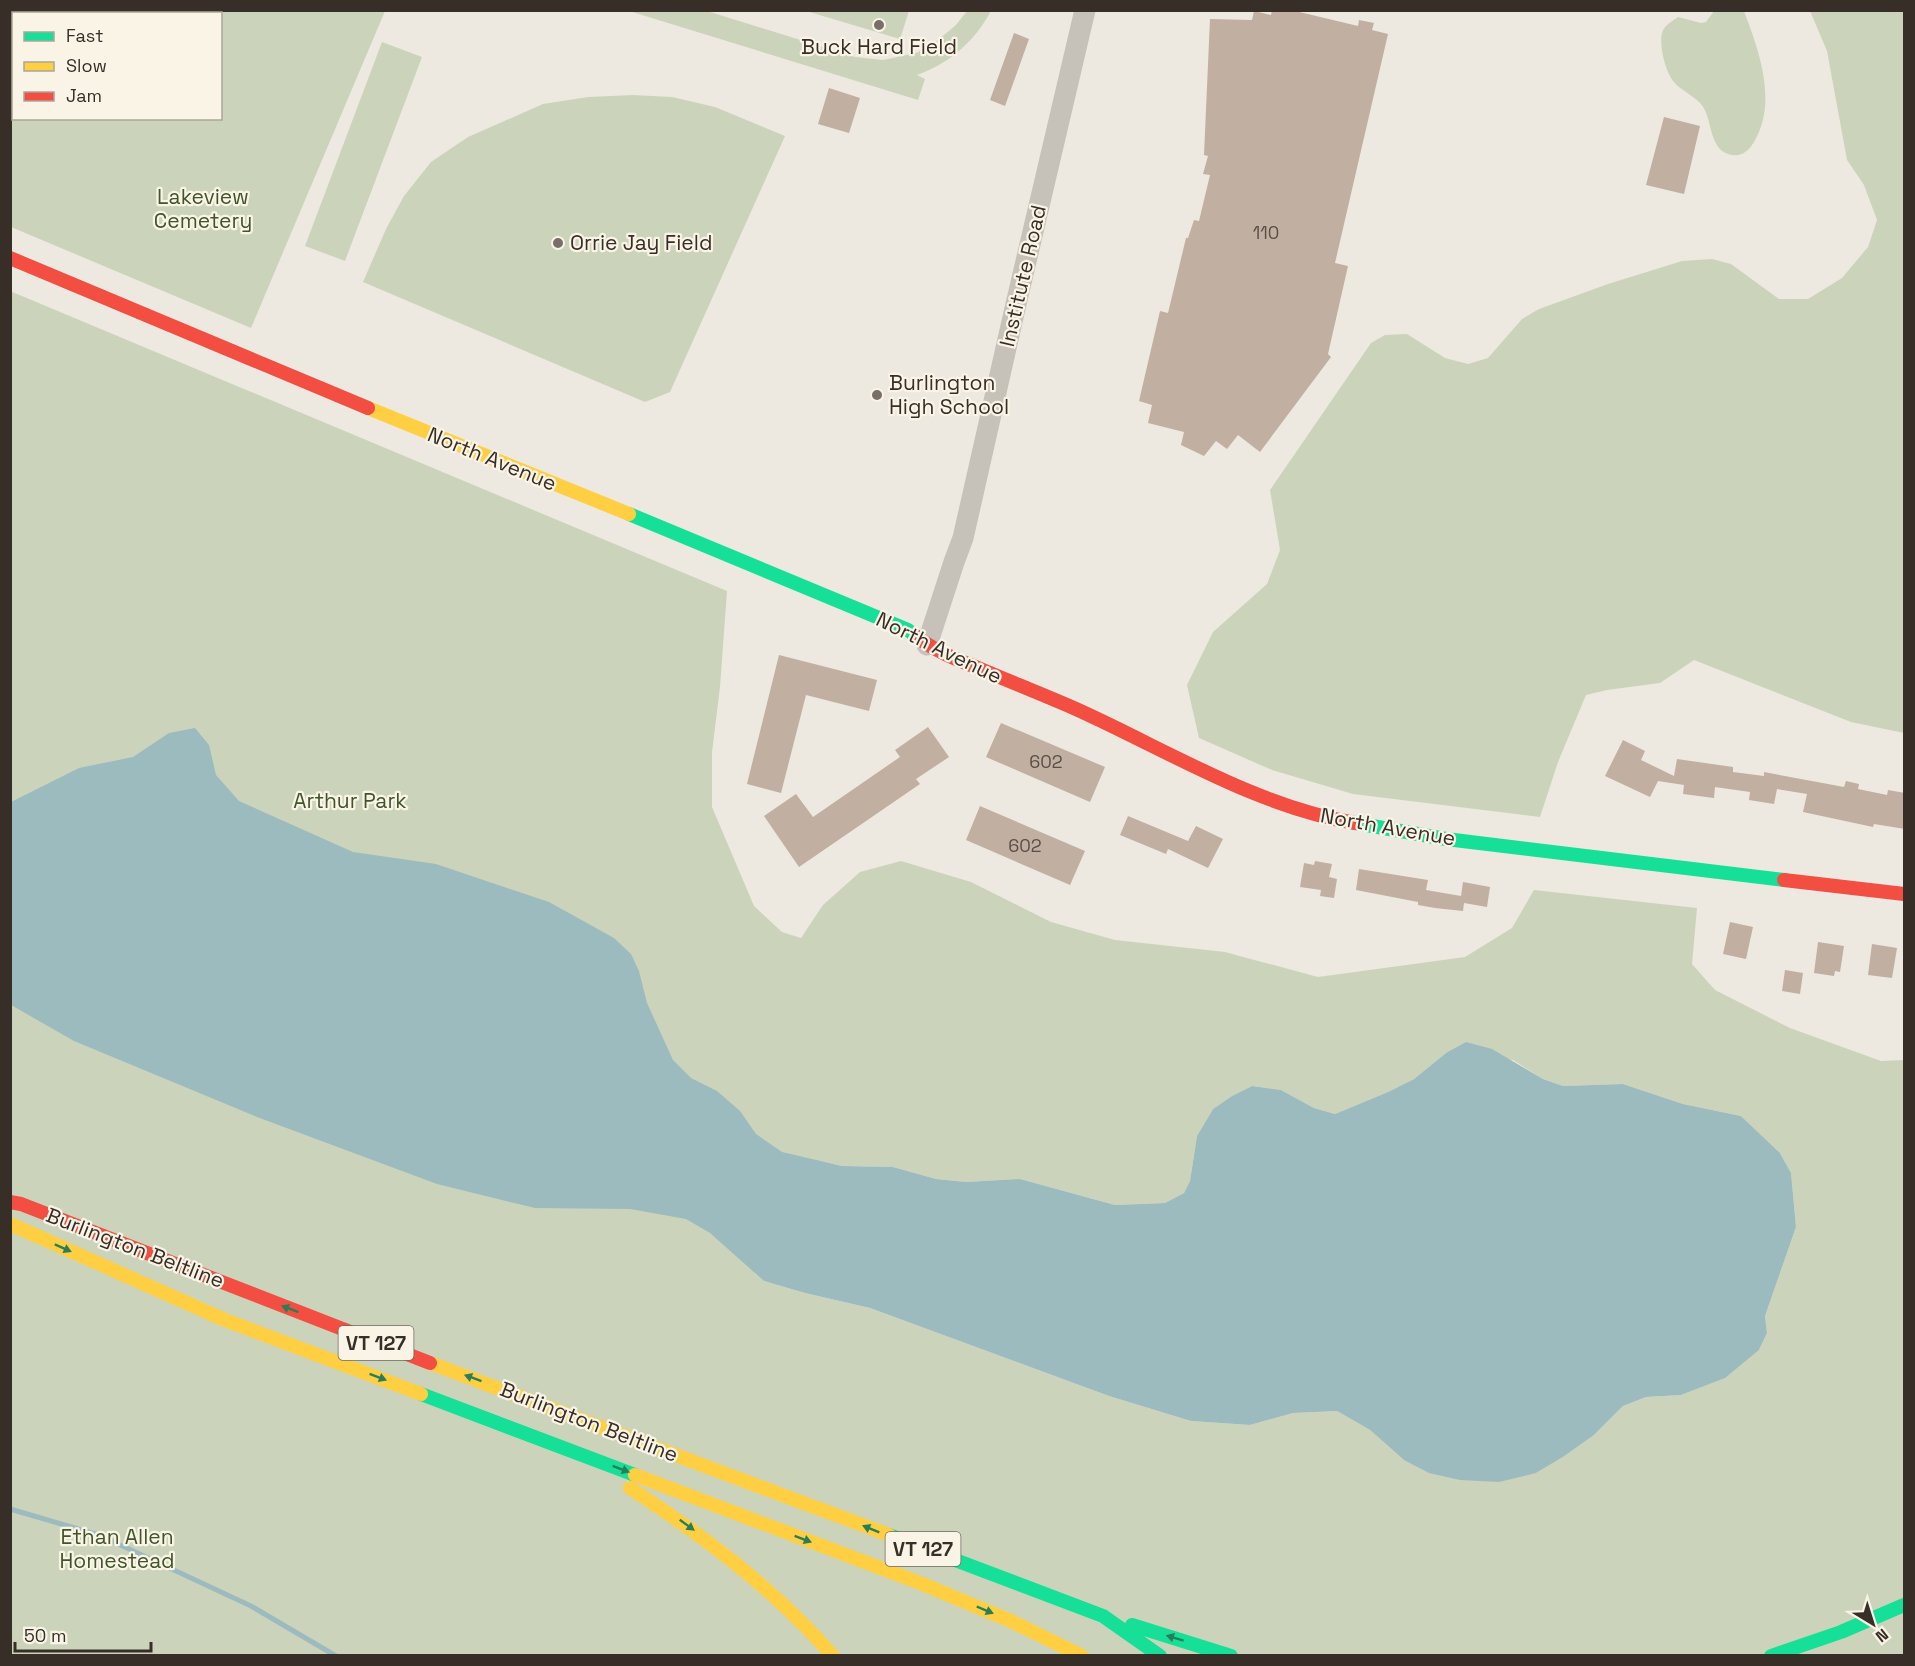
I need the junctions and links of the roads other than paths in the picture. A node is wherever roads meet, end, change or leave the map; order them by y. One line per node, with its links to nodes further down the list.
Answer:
1 (1085, 10): 3 (street, Institute Road)
2 (10, 258): 3 (main road, North Avenue)
3 (927, 645): 4 (main road, North Avenue)
4 (1905, 894)
5 (10, 1202): 9 (main road, Burlington Beltline / VT 127, one-way to 5)
6 (10, 1224): 7 (main road, Burlington Beltline / VT 127, one-way to 7)
7 (488, 1419): 10 (main road, one-way to 10); 11 (main road, Burlington Beltline / VT 127, one-way to 11)
8 (1905, 1605): 14 (main road)
9 (1103, 1616): 12 (main road, Burlington Beltline / VT 127); 13 (main road, one-way to 9)
10 (833, 1656)
11 (1082, 1656)
12 (1160, 1656)
13 (1231, 1656)
14 (1771, 1656)

